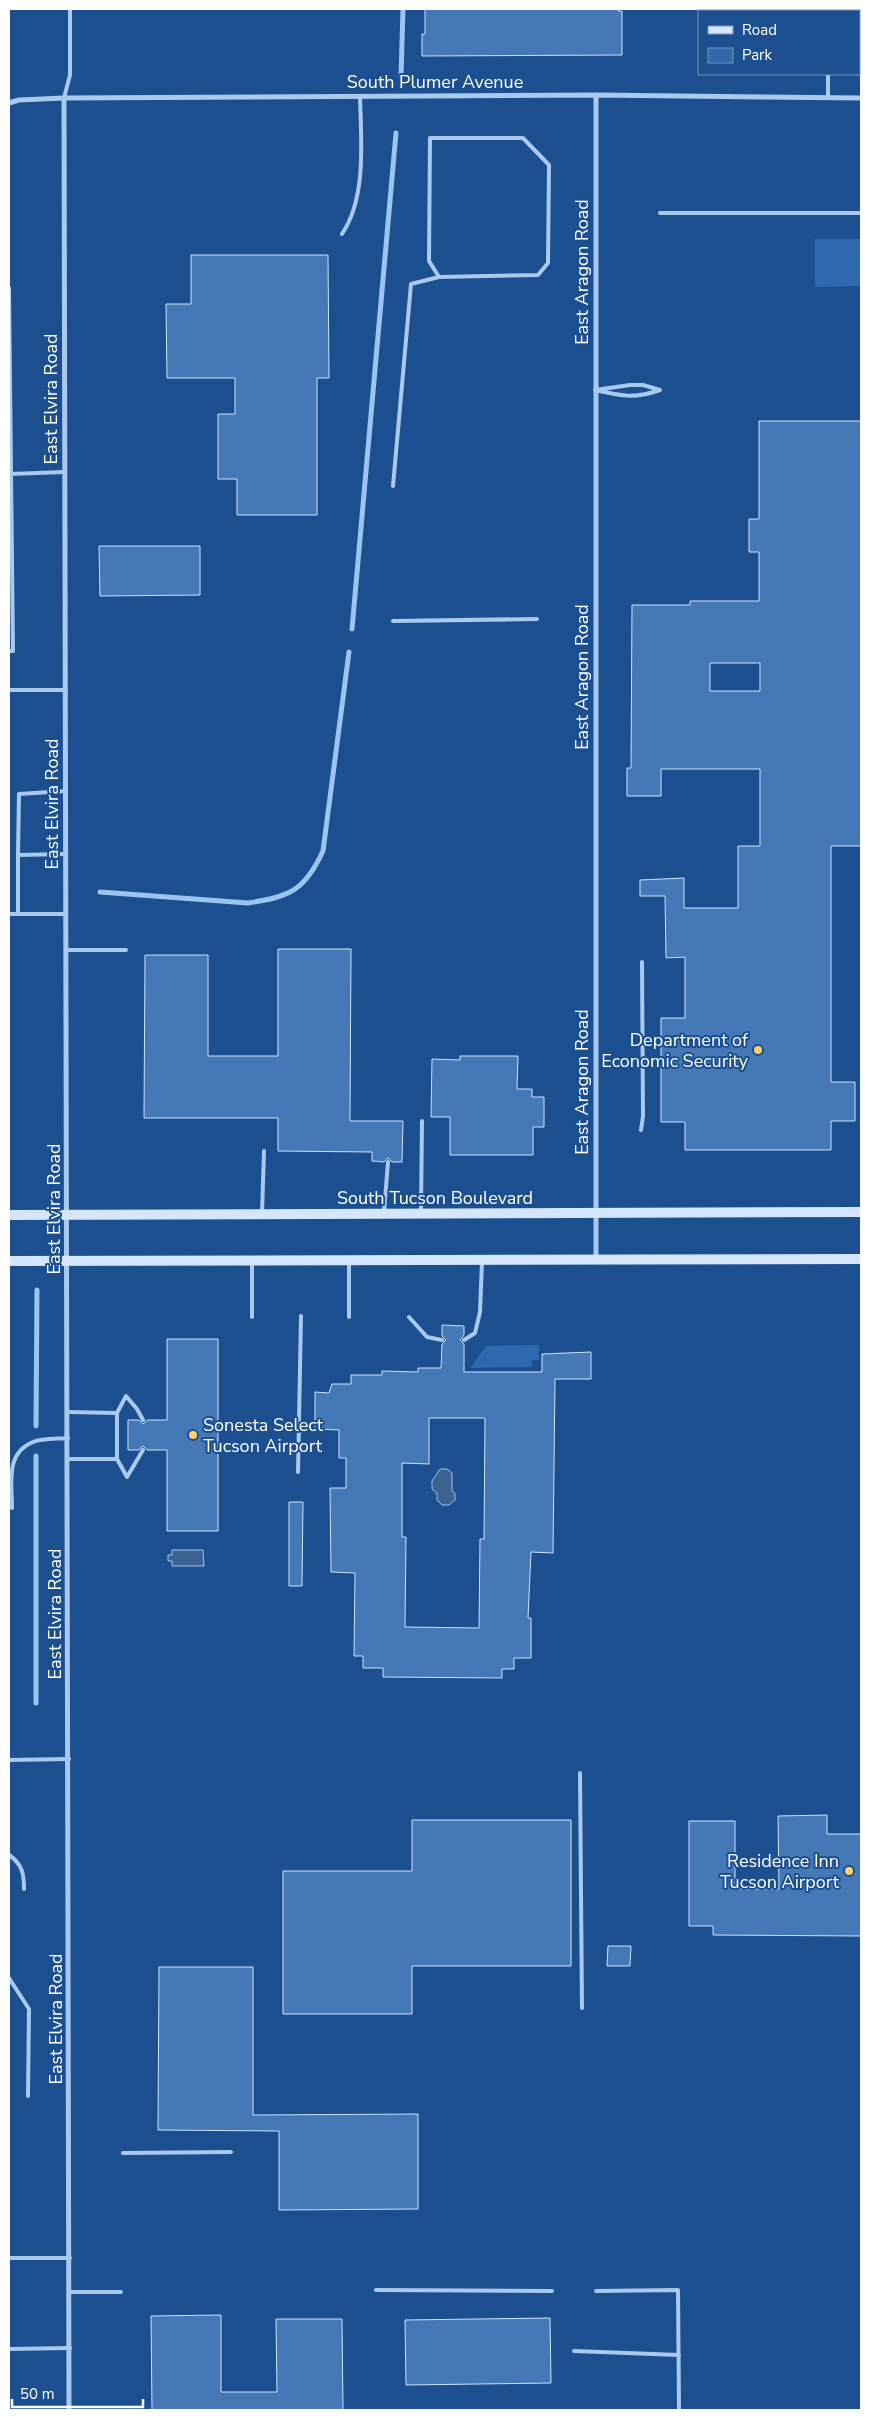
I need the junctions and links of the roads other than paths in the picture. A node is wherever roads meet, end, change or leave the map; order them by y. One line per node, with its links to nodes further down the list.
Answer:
1 (70, 9): 5 (lane, East Elvira Road)
2 (828, 75): 6 (lane)
3 (596, 95): 4 (street, South Plumer Avenue); 6 (street, South Plumer Avenue); 15 (street, East Aragon Road)
4 (360, 96): 5 (street, South Plumer Avenue); 11 (lane)
5 (64, 98): 8 (street, South Plumer Avenue); 16 (street, East Elvira Road)
6 (828, 98): 7 (street, South Plumer Avenue)
7 (861, 98)
8 (9, 103)
9 (660, 213): 10 (lane)
10 (861, 213)
11 (342, 234)
12 (439, 277): 12 (lane); 18 (lane)
13 (9, 288): 14 (lane)
14 (9, 339): 17 (lane)
15 (595, 390): 15 (lane); 41 (street, East Aragon Road)
16 (65, 472): 17 (lane); 23 (street, East Elvira Road)
17 (10, 474): 21 (lane)
18 (393, 486)
19 (537, 619): 20 (lane)
20 (393, 622)
21 (9, 651)
22 (9, 690): 23 (lane)
23 (66, 690): 24 (street, East Elvira Road)
24 (66, 791): 25 (street, East Elvira Road); 26 (lane)
25 (66, 854): 26 (lane); 29 (street, East Elvira Road)
26 (18, 855): 28 (lane)
27 (9, 914): 28 (lane)
28 (18, 914): 29 (lane)
29 (66, 914): 30 (street, East Elvira Road)
30 (66, 950): 31 (lane); 43 (street, East Elvira Road)
31 (126, 950)
32 (642, 962): 34 (lane)
33 (422, 1121): 40 (lane)
34 (641, 1130)
35 (264, 1151): 38 (lane)
36 (388, 1162): 39 (lane)
37 (861, 1212): 41 (main road, South Tucson Boulevard)
38 (262, 1214): 39 (main road, South Tucson Boulevard); 43 (main road, South Tucson Boulevard)
39 (384, 1214): 40 (main road, South Tucson Boulevard)
40 (421, 1214): 41 (main road, South Tucson Boulevard)
41 (596, 1214): 49 (street, East Aragon Road)
42 (9, 1215): 43 (main road, South Tucson Boulevard)
43 (67, 1215): 45 (street, East Elvira Road)
44 (861, 1259): 49 (main road)
45 (68, 1260): 46 (main road); 50 (main road); 57 (street, East Elvira Road)
46 (252, 1260): 47 (main road); 53 (lane)
47 (348, 1260): 48 (main road); 52 (lane)
48 (482, 1260): 49 (main road); 56 (lane)
49 (596, 1260)
50 (9, 1261)
51 (301, 1316): 64 (lane)
52 (349, 1316)
53 (252, 1317)
54 (409, 1317): 55 (lane)
55 (442, 1340)
56 (464, 1340)
57 (68, 1412): 58 (lane); 60 (street, East Elvira Road)
58 (117, 1413): 59 (lane); 63 (lane)
59 (143, 1420)
60 (68, 1438): 62 (street, East Elvira Road); 65 (lane)
61 (143, 1450): 63 (lane)
62 (68, 1459): 63 (lane); 66 (street, East Elvira Road)
63 (117, 1459)
64 (298, 1472)
65 (12, 1508)
66 (69, 1759): 67 (lane); 77 (street, East Elvira Road)
67 (9, 1760)
68 (580, 1773): 72 (lane)
69 (9, 1854): 70 (lane)
70 (24, 1889)
71 (9, 1978): 73 (lane)
72 (582, 2008)
73 (28, 2096)
74 (231, 2152): 75 (lane)
75 (123, 2153)
76 (9, 2258): 77 (lane)
77 (70, 2258): 81 (street, East Elvira Road)
78 (376, 2290): 79 (lane)
79 (552, 2291)
80 (596, 2291): 86 (lane)
81 (70, 2292): 82 (lane); 83 (street, East Elvira Road)
82 (121, 2292)
83 (70, 2348): 84 (lane); 87 (street, East Elvira Road)
84 (9, 2349)
85 (574, 2352): 86 (lane)
86 (679, 2355): 88 (lane)
87 (69, 2410)
88 (680, 2410)

